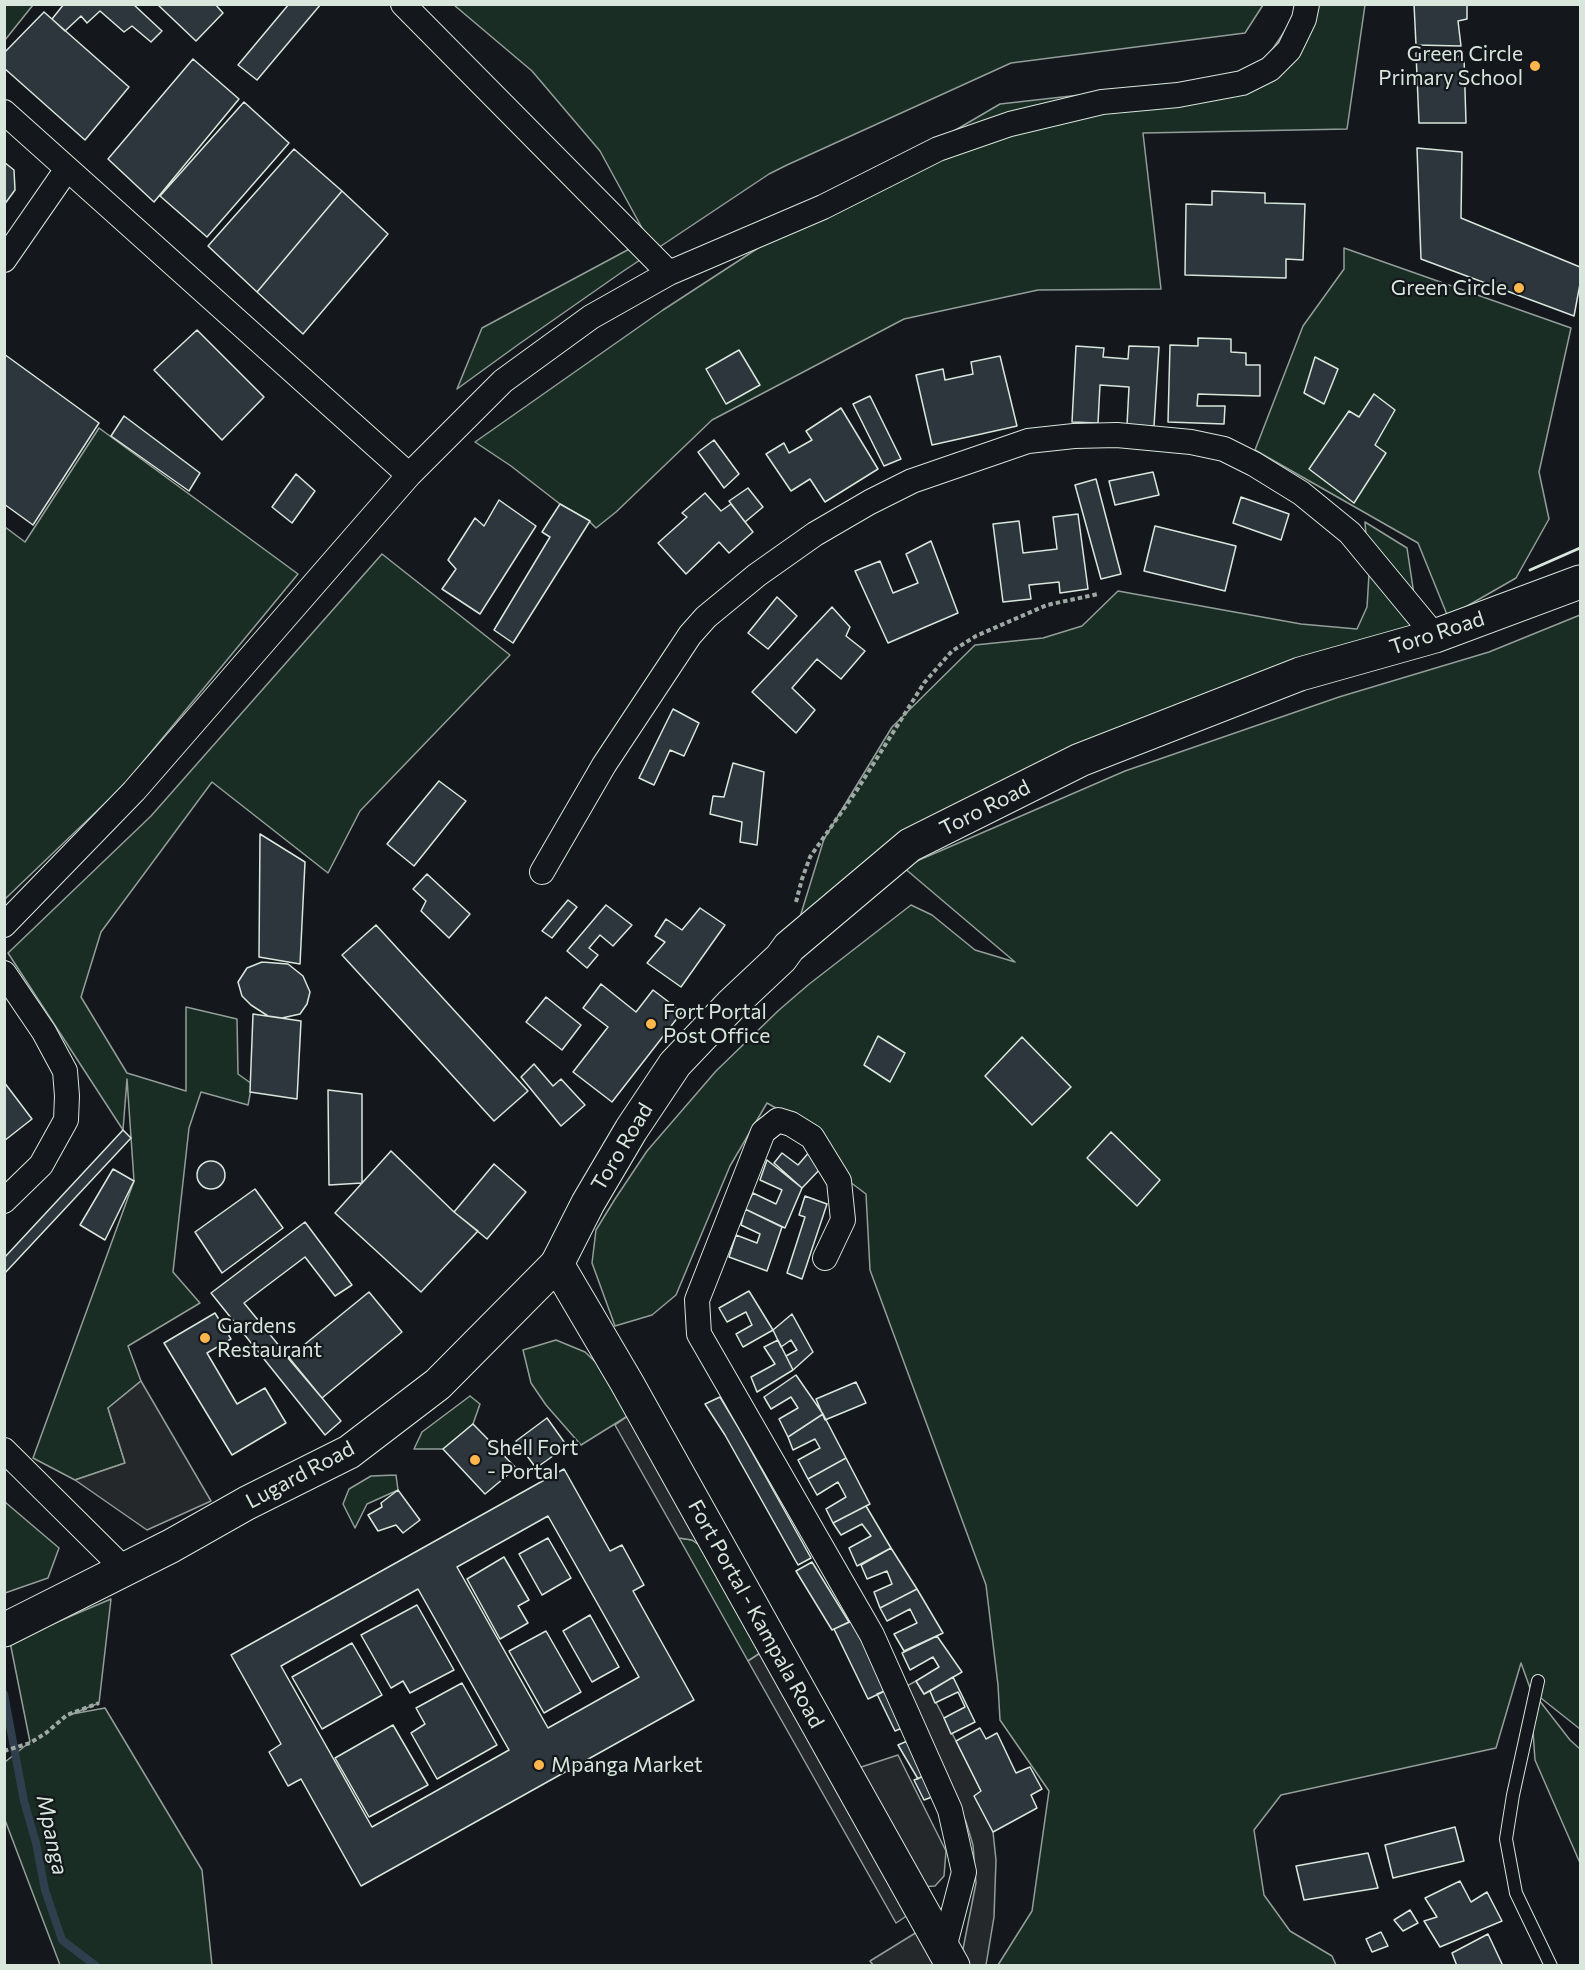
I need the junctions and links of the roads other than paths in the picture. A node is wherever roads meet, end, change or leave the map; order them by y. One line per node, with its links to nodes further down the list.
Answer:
1 (403, 4): 6 (street)
2 (1307, 4): 6 (street)
3 (4, 112): 4 (street)
4 (67, 169): 5 (street); 7 (street)
5 (4, 260)
6 (669, 273): 7 (street)
7 (409, 475): 11 (street)
8 (1581, 582): 9 (main road, Toro Road)
9 (1436, 636): 10 (street); 15 (main road, Toro Road)
10 (542, 872)
11 (4, 925)
12 (4, 973): 13 (street)
13 (4, 1201)
14 (825, 1258): 20 (street)
15 (557, 1264): 17 (main road, Lugard Road); 20 (main road, Fort Portal - Kampala Road)
16 (4, 1450): 17 (street)
17 (124, 1570): 18 (main road, Lugard Road)
18 (4, 1630)
19 (1538, 1681): 21 (lane)
20 (948, 1957)
21 (1551, 1965)

